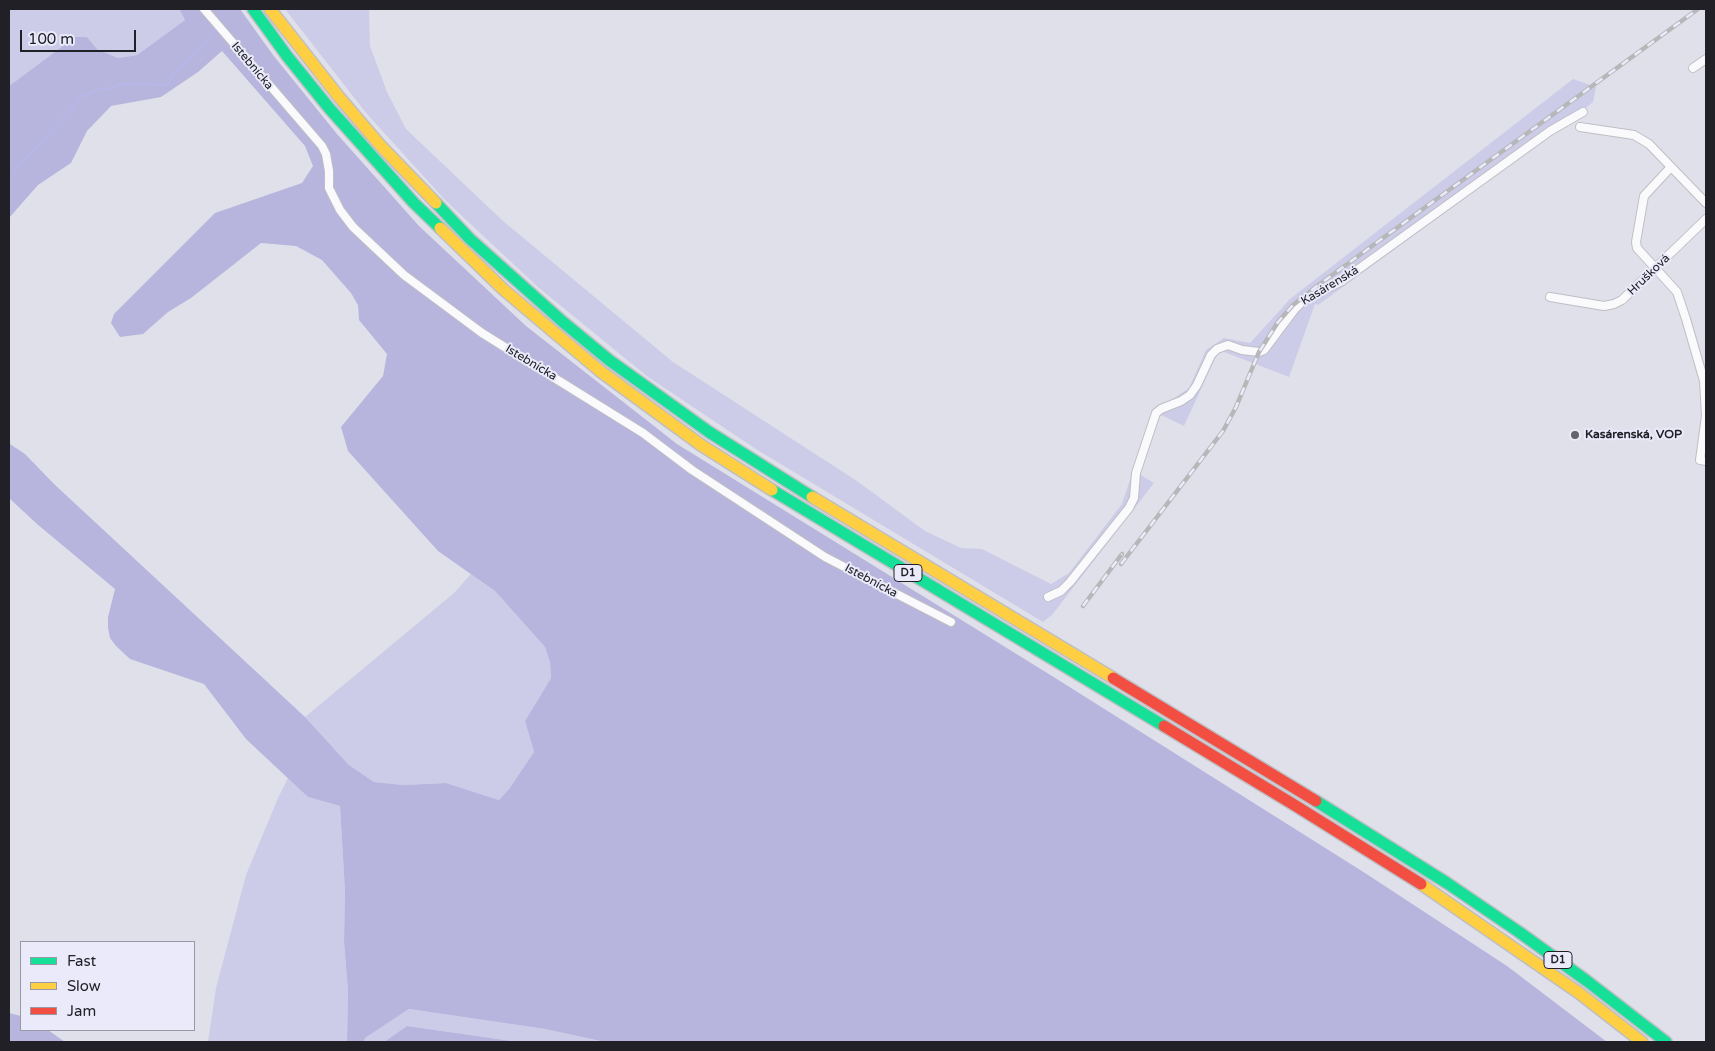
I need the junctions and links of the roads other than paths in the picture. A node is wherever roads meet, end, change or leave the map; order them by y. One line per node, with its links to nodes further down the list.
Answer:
1 (204, 9): 15 (street, Istebnícka)
2 (252, 9): 16 (highway, D1)
3 (270, 9): 17 (highway, D1)
4 (1706, 59): 5 (street)
5 (1693, 68)
6 (1582, 112): 14 (street, Kasárenská)
7 (1580, 127): 8 (street)
8 (1672, 167): 9 (street); 11 (street)
9 (1706, 202)
10 (1706, 218): 11 (street, Hrušková)
11 (1656, 267): 12 (street, Hrušková); 13 (street)
12 (1550, 297)
13 (1703, 460)
14 (1048, 597)
15 (951, 622)
16 (1642, 1042)
17 (1666, 1042)

